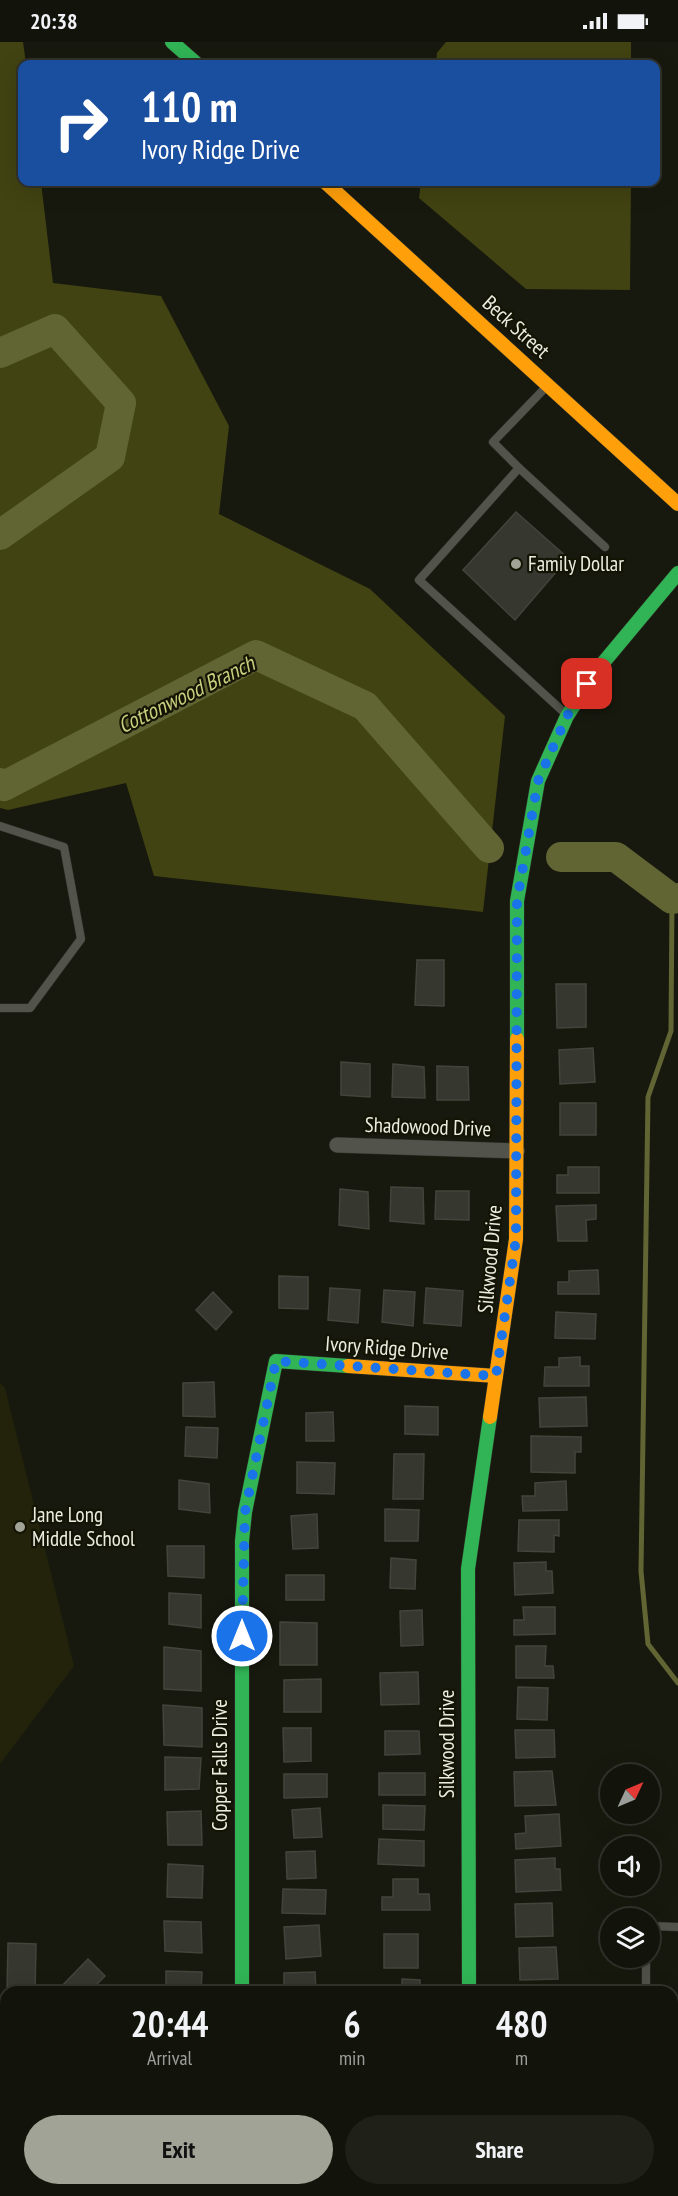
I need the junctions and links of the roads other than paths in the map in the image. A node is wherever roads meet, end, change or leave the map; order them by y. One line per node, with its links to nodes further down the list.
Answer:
1 (172, 42): 2 (street)
2 (192, 60)
3 (329, 186): 4 (street, Beck Street)
4 (548, 385): 5 (lane); 6 (street, Beck Street)
5 (519, 468): 7 (lane); 9 (lane)
6 (678, 504)
7 (605, 547)
8 (678, 573): 9 (street, Silkwood Drive)
9 (567, 716): 13 (street, Silkwood Drive)
10 (0, 826): 11 (lane)
11 (0, 1008)
12 (337, 1145): 13 (street, Shadowood Drive)
13 (517, 1151): 15 (street, Silkwood Drive)
14 (276, 1361): 15 (street, Ivory Ridge Drive); 19 (street, Copper Falls Drive)
15 (496, 1376): 20 (street, Silkwood Drive)
16 (660, 1926): 17 (lane)
17 (678, 1927)
18 (646, 1968): 21 (lane)
19 (242, 1986)
20 (469, 1986)
21 (646, 1986)

